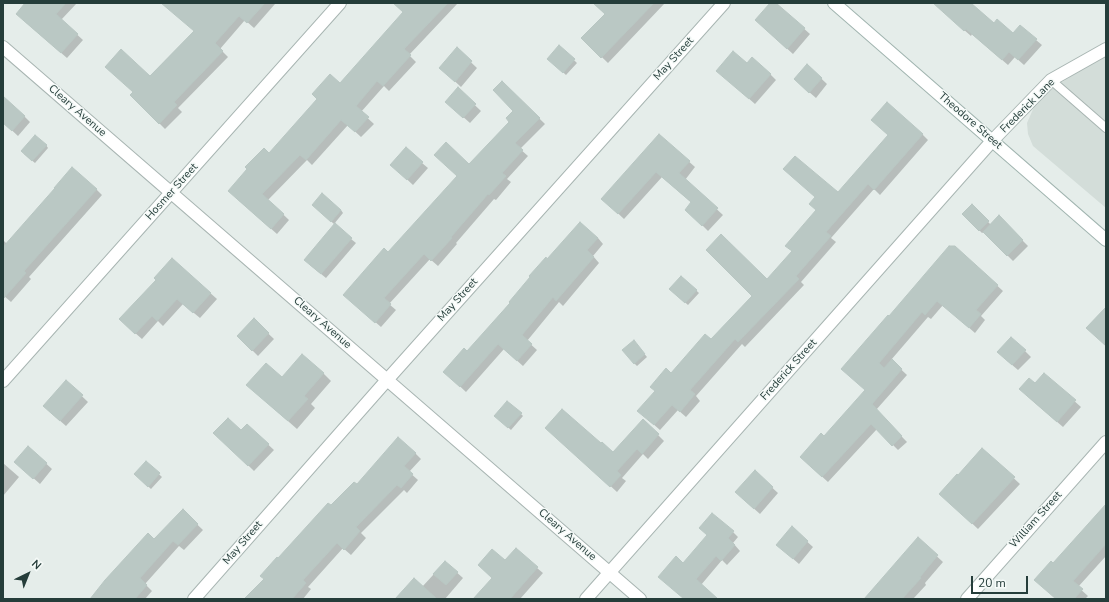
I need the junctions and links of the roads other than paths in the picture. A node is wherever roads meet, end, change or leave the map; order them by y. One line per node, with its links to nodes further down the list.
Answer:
1 (340, 3): 9 (street, Hosmer Street)
2 (724, 3): 11 (street, May Street)
3 (834, 3): 8 (street, Theodore Street)
4 (3, 47): 9 (street, Cleary Avenue)
5 (1106, 49): 6 (street, Frederick Lane)
6 (1051, 80): 7 (lane); 8 (street, Frederick Lane)
7 (1106, 128)
8 (992, 141): 10 (street, Theodore Street); 14 (street, Frederick Street)
9 (171, 193): 11 (street, Cleary Avenue); 12 (street, Hosmer Street)
10 (1106, 240)
11 (387, 380): 14 (street, Cleary Avenue); 15 (street, May Street)
12 (3, 381)
13 (1106, 442): 18 (street, William Street)
14 (610, 572): 16 (street, Frederick Street); 17 (street, Cleary Avenue)
15 (194, 599)
16 (586, 599)
17 (640, 599)
18 (966, 599)

